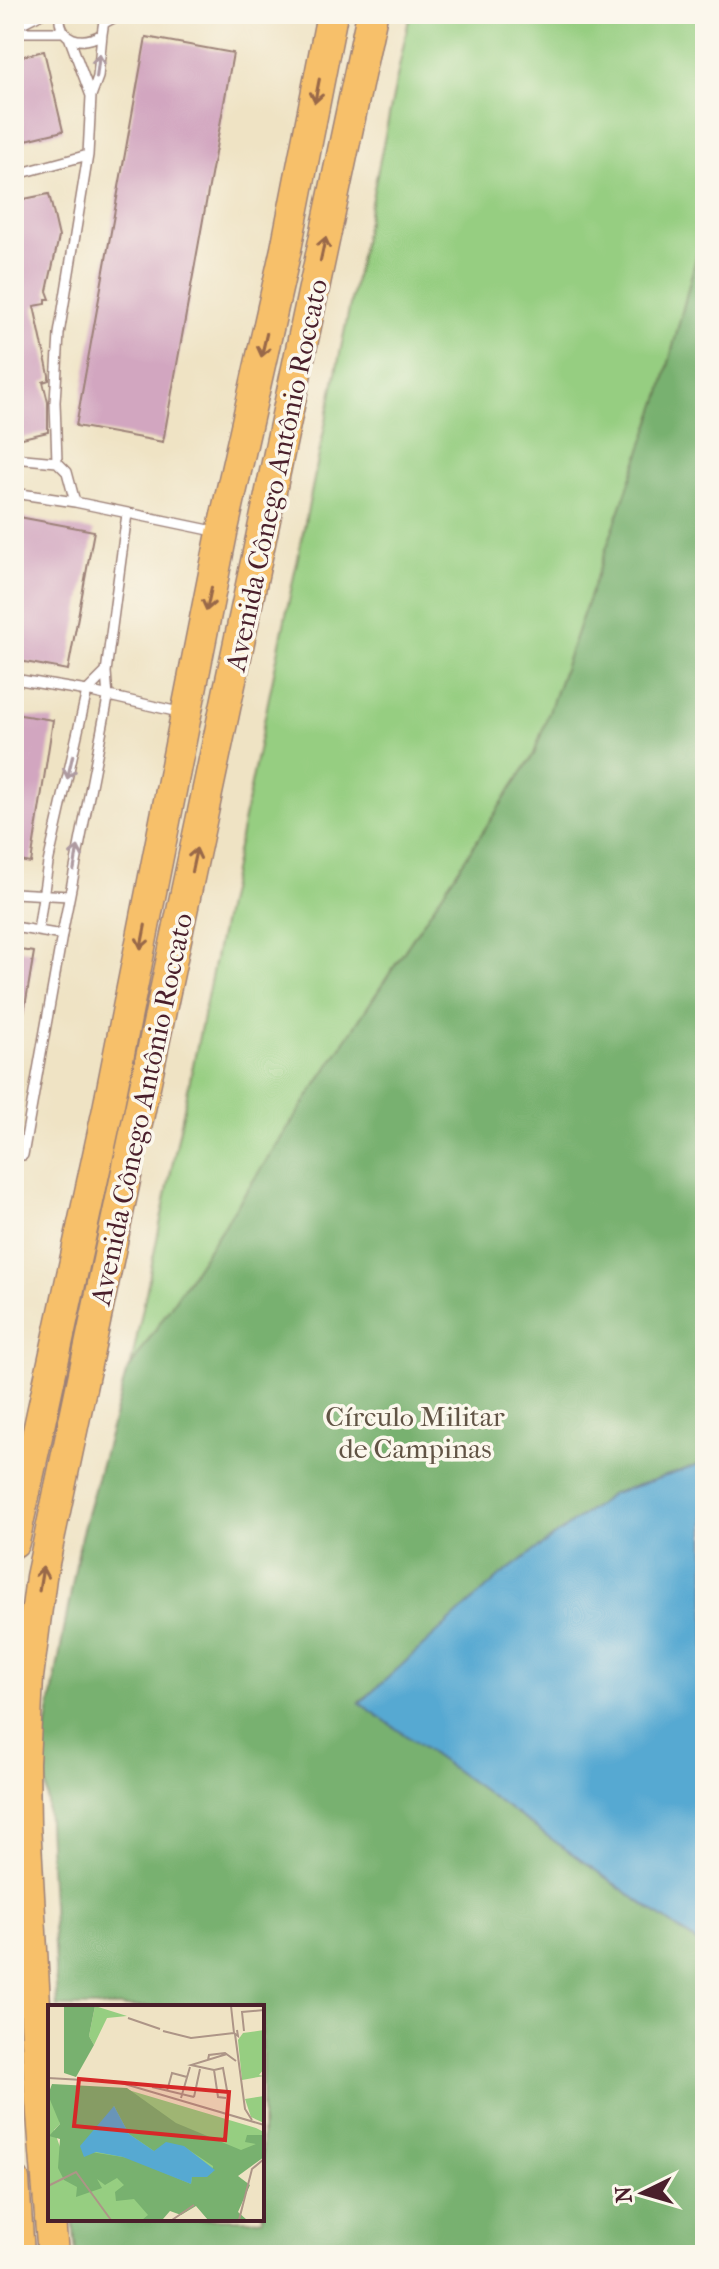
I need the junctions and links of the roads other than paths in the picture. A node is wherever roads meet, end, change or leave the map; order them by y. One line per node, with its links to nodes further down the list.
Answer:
1 (40, 14): 7 (lane)
2 (60, 14): 8 (lane)
3 (121, 14): 6 (lane)
4 (332, 14): 18 (main road, Avenida Cônego Antônio Roccato, one-way to 18)
5 (372, 14): 33 (main road, Avenida Cônego Antônio Roccato, one-way to 5)
6 (106, 18): 9 (lane)
7 (14, 29): 8 (lane)
8 (66, 34): 9 (lane); 10 (lane)
9 (102, 34): 10 (lane, one-way to 9)
10 (91, 96): 11 (lane)
11 (88, 155): 12 (lane); 14 (lane)
12 (14, 175)
13 (14, 458): 14 (lane)
14 (57, 462): 16 (lane)
15 (14, 493): 16 (lane)
16 (75, 502): 17 (lane)
17 (127, 514): 18 (lane); 19 (lane)
18 (222, 533): 23 (main road, Avenida Cônego Antônio Roccato, one-way to 23)
19 (106, 672): 21 (lane); 22 (lane)
20 (14, 679): 21 (lane)
21 (87, 691): 22 (lane); 25 (lane, one-way to 25)
22 (108, 698): 23 (lane); 26 (lane, one-way to 22)
23 (185, 714): 31 (main road, Avenida Cônego Antônio Roccato, one-way to 31)
24 (14, 893): 25 (lane)
25 (43, 895): 26 (lane); 28 (lane)
26 (69, 896): 29 (lane)
27 (14, 927): 28 (lane)
28 (38, 931): 29 (lane)
29 (62, 935): 30 (lane)
30 (23, 1155)
31 (14, 1542)
32 (14, 2180): 35 (main road)
33 (48, 2191)
34 (50, 2221): 36 (main road, Avenida Cônego Antônio Roccato)
35 (19, 2255)
36 (53, 2255)

